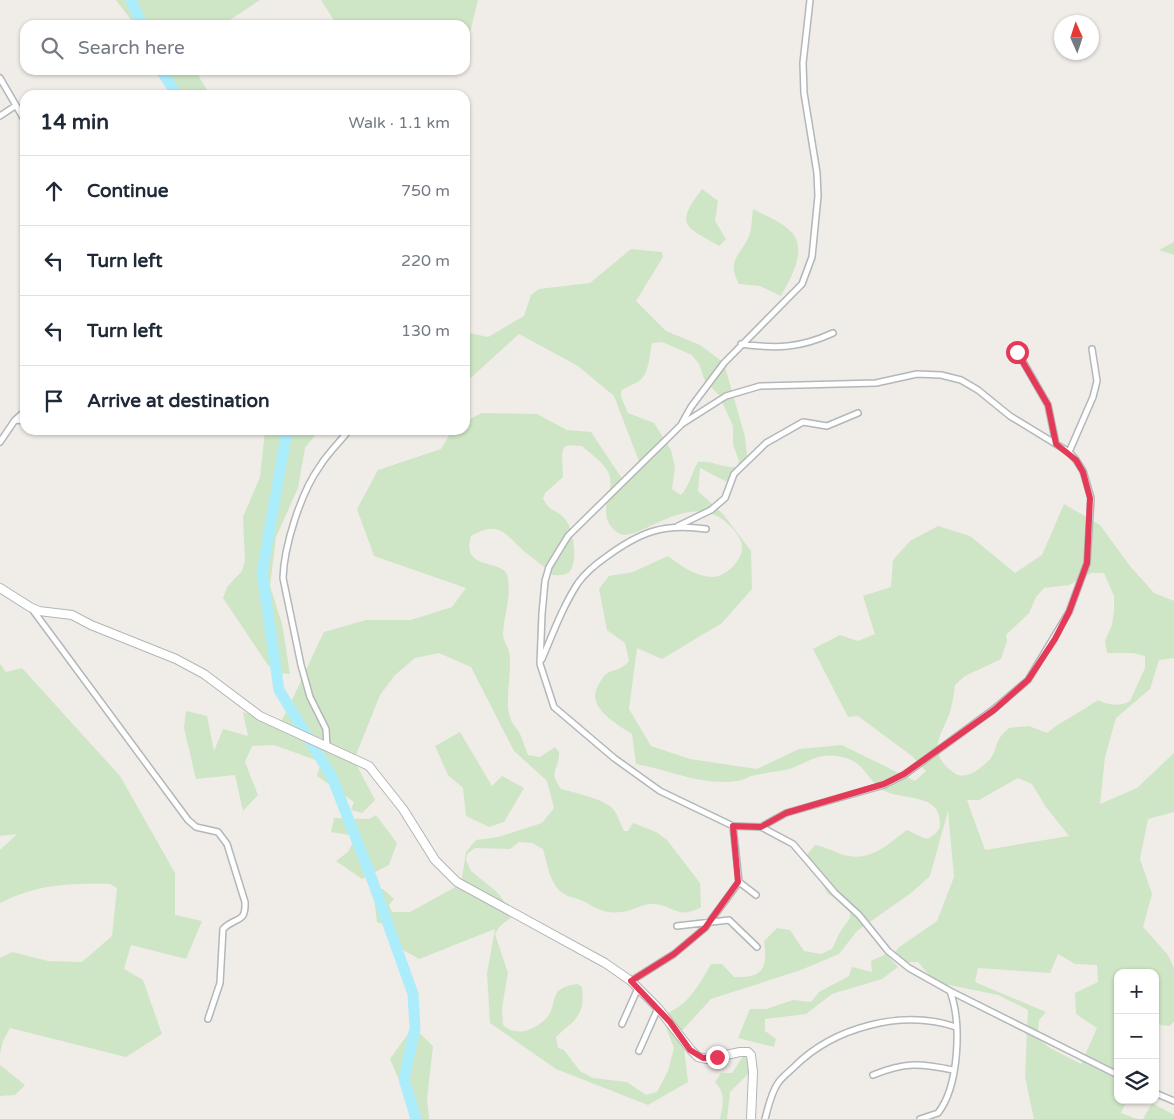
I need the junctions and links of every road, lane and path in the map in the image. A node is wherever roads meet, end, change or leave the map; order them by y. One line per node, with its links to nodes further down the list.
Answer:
1 (810, 0): 7 (street)
2 (0, 78): 3 (street)
3 (15, 106): 4 (street); 5 (street)
4 (20, 114)
5 (0, 116)
6 (833, 333): 7 (street)
7 (741, 344): 14 (street)
8 (1092, 350): 18 (street)
9 (1017, 352): 17 (street)
10 (858, 413): 19 (street)
11 (20, 416): 12 (street)
12 (15, 420): 13 (street); 16 (street)
13 (20, 420)
14 (682, 424): 17 (street); 23 (street)
15 (345, 435): 24 (street)
16 (0, 442)
17 (1056, 444): 18 (street)
18 (1068, 452): 26 (street)
19 (675, 527): 20 (street); 23 (street)
20 (706, 529)
21 (0, 588): 22 (street)
22 (30, 607): 24 (street); 36 (street)
23 (540, 664): 25 (street)
24 (326, 747): 32 (street)
25 (733, 826): 26 (street); 27 (street)
26 (761, 827): 34 (street)
27 (738, 882): 28 (street); 29 (street)
28 (756, 895)
29 (711, 921): 30 (street); 31 (street); 32 (street)
30 (677, 926)
31 (757, 948)
32 (631, 981): 33 (street)
33 (638, 988): 35 (street); 37 (street)
34 (950, 991): 38 (street); 41 (street)
35 (658, 1008): 39 (street); 47 (street)
36 (208, 1019)
37 (622, 1024)
38 (956, 1028): 40 (street); 48 (street)
39 (639, 1052)
40 (953, 1070): 42 (street); 45 (street)
41 (1114, 1073)
42 (873, 1075)
43 (1159, 1095): 44 (street)
44 (1174, 1101)
45 (938, 1113): 46 (street); 49 (street)
46 (943, 1117)
47 (751, 1119)
48 (764, 1119)
49 (920, 1119)

